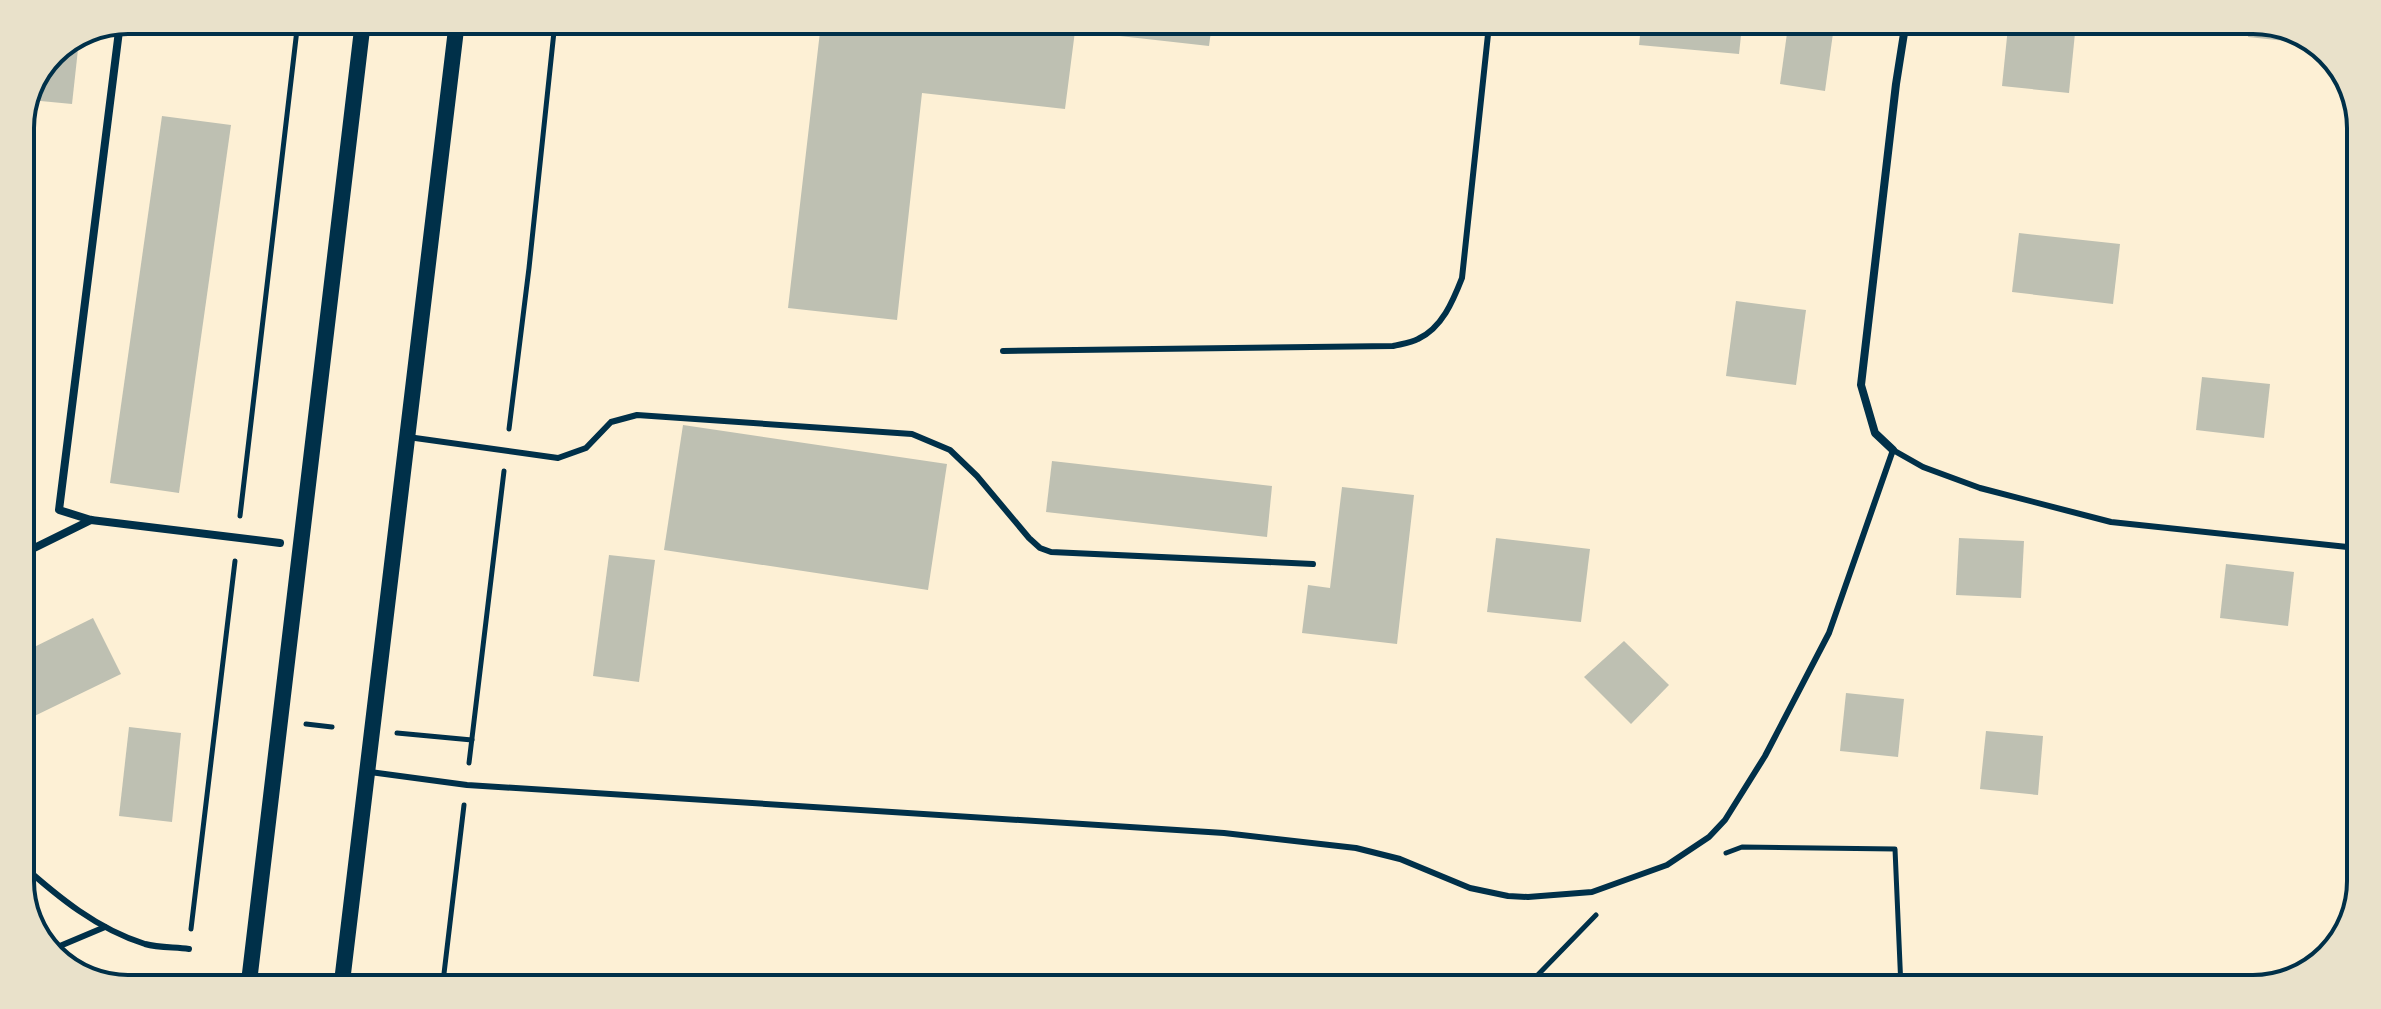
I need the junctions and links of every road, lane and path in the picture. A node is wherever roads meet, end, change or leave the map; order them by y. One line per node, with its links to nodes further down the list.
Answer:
1 (296, 34): 13 (path)
2 (361, 34): 30 (main road)
3 (455, 34): 9 (main road)
4 (554, 34): 11 (path)
5 (1488, 34): 8 (lane)
6 (1904, 34): 10 (street)
7 (119, 35): 12 (street)
8 (1003, 351)
9 (408, 437): 11 (lane); 22 (main road)
10 (1893, 450): 15 (lane); 23 (lane)
11 (506, 451): 17 (lane); 21 (path)
12 (91, 520): 13 (street); 16 (street)
13 (237, 538): 14 (street); 29 (path)
14 (280, 543)
15 (2347, 547)
16 (34, 548)
17 (1313, 564)
18 (297, 723): 19 (path)
19 (332, 727)
20 (396, 733): 21 (path)
21 (472, 740): 23 (path)
22 (367, 772): 23 (lane); 31 (main road)
23 (467, 785): 32 (path)
24 (1716, 856): 34 (path)
25 (34, 875): 27 (lane)
26 (1603, 908): 33 (path)
27 (105, 927): 28 (lane); 29 (lane)
28 (61, 946)
29 (189, 949)
30 (250, 975)
31 (343, 975)
32 (444, 975)
33 (1538, 975)
34 (1900, 975)

